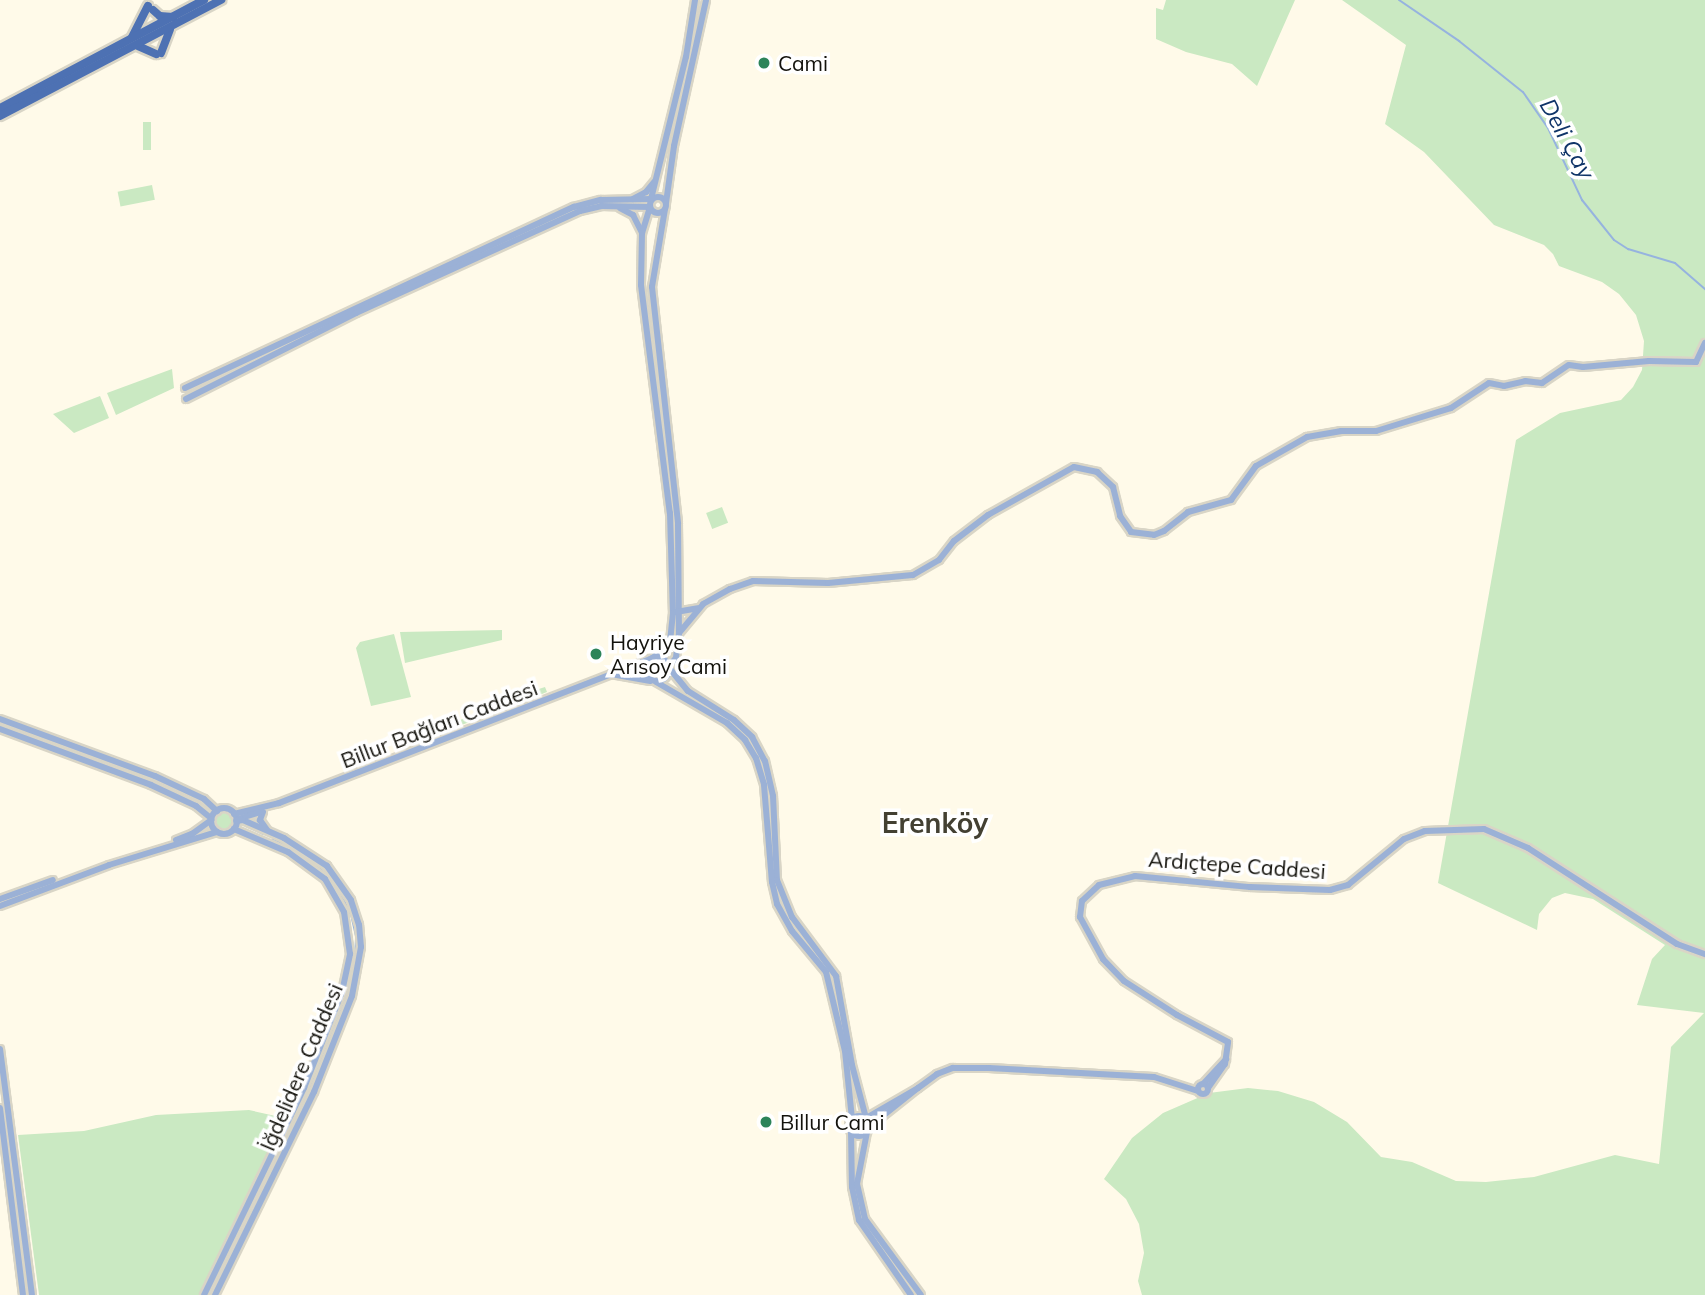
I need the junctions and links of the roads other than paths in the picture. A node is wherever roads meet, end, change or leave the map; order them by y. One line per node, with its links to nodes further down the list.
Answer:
1 (204, 0): 5 (main road)
2 (221, 0): 6 (main road)
3 (695, 0): 11 (street)
4 (707, 1): 15 (street)
5 (173, 18): 7 (main road); 7 (main road)
6 (171, 29): 8 (main road); 8 (main road)
7 (129, 41): 9 (main road)
8 (138, 46): 10 (main road)
9 (0, 108)
10 (0, 116)
11 (659, 171): 12 (street); 13 (street)
12 (627, 201): 13 (street); 18 (street)
13 (650, 203): 14 (street); 15 (street); 15 (street); 16 (street)
14 (615, 206): 16 (street); 19 (street)
15 (666, 206): 21 (street)
16 (642, 233): 21 (street)
17 (1705, 343): 20 (street)
18 (186, 388)
19 (186, 399)
20 (698, 608): 21 (street); 22 (street)
21 (676, 612): 22 (street); 23 (street)
22 (679, 633): 24 (street)
23 (653, 658): 24 (street); 25 (street, Billur Bağları Caddesi); 26 (street)
24 (669, 667): 26 (street); 46 (street)
25 (611, 674): 26 (street); 29 (street, Billur Bağları Caddesi)
26 (654, 681): 47 (street)
27 (0, 719): 31 (street)
28 (0, 729): 30 (street)
29 (279, 803): 32 (street); 34 (street)
30 (201, 808): 33 (street); 35 (street)
31 (217, 811): 33 (street); 34 (street)
32 (263, 812): 34 (street); 37 (street)
33 (211, 819): 35 (street); 36 (street)
34 (235, 821): 36 (street); 37 (street, İğdelidere Caddesi); 38 (street, İğdelidere Caddesi)
35 (200, 829): 39 (street)
36 (217, 832): 39 (street)
37 (272, 833): 38 (street); 53 (street, İğdelidere Caddesi)
38 (264, 841): 52 (street, İğdelidere Caddesi)
39 (168, 845): 40 (street); 41 (street)
40 (0, 899)
41 (0, 906)
42 (1705, 954): 44 (street, Ardıçtepe Caddesi)
43 (0, 1049): 51 (street)
44 (918, 1088): 46 (street); 48 (street)
45 (0, 1108): 50 (street)
46 (866, 1118): 47 (street); 48 (street)
47 (852, 1119): 49 (street)
48 (868, 1129): 49 (street); 55 (street)
49 (851, 1131): 54 (street)
50 (23, 1295)
51 (32, 1295)
52 (204, 1295)
53 (215, 1295)
54 (911, 1295)
55 (921, 1295)

